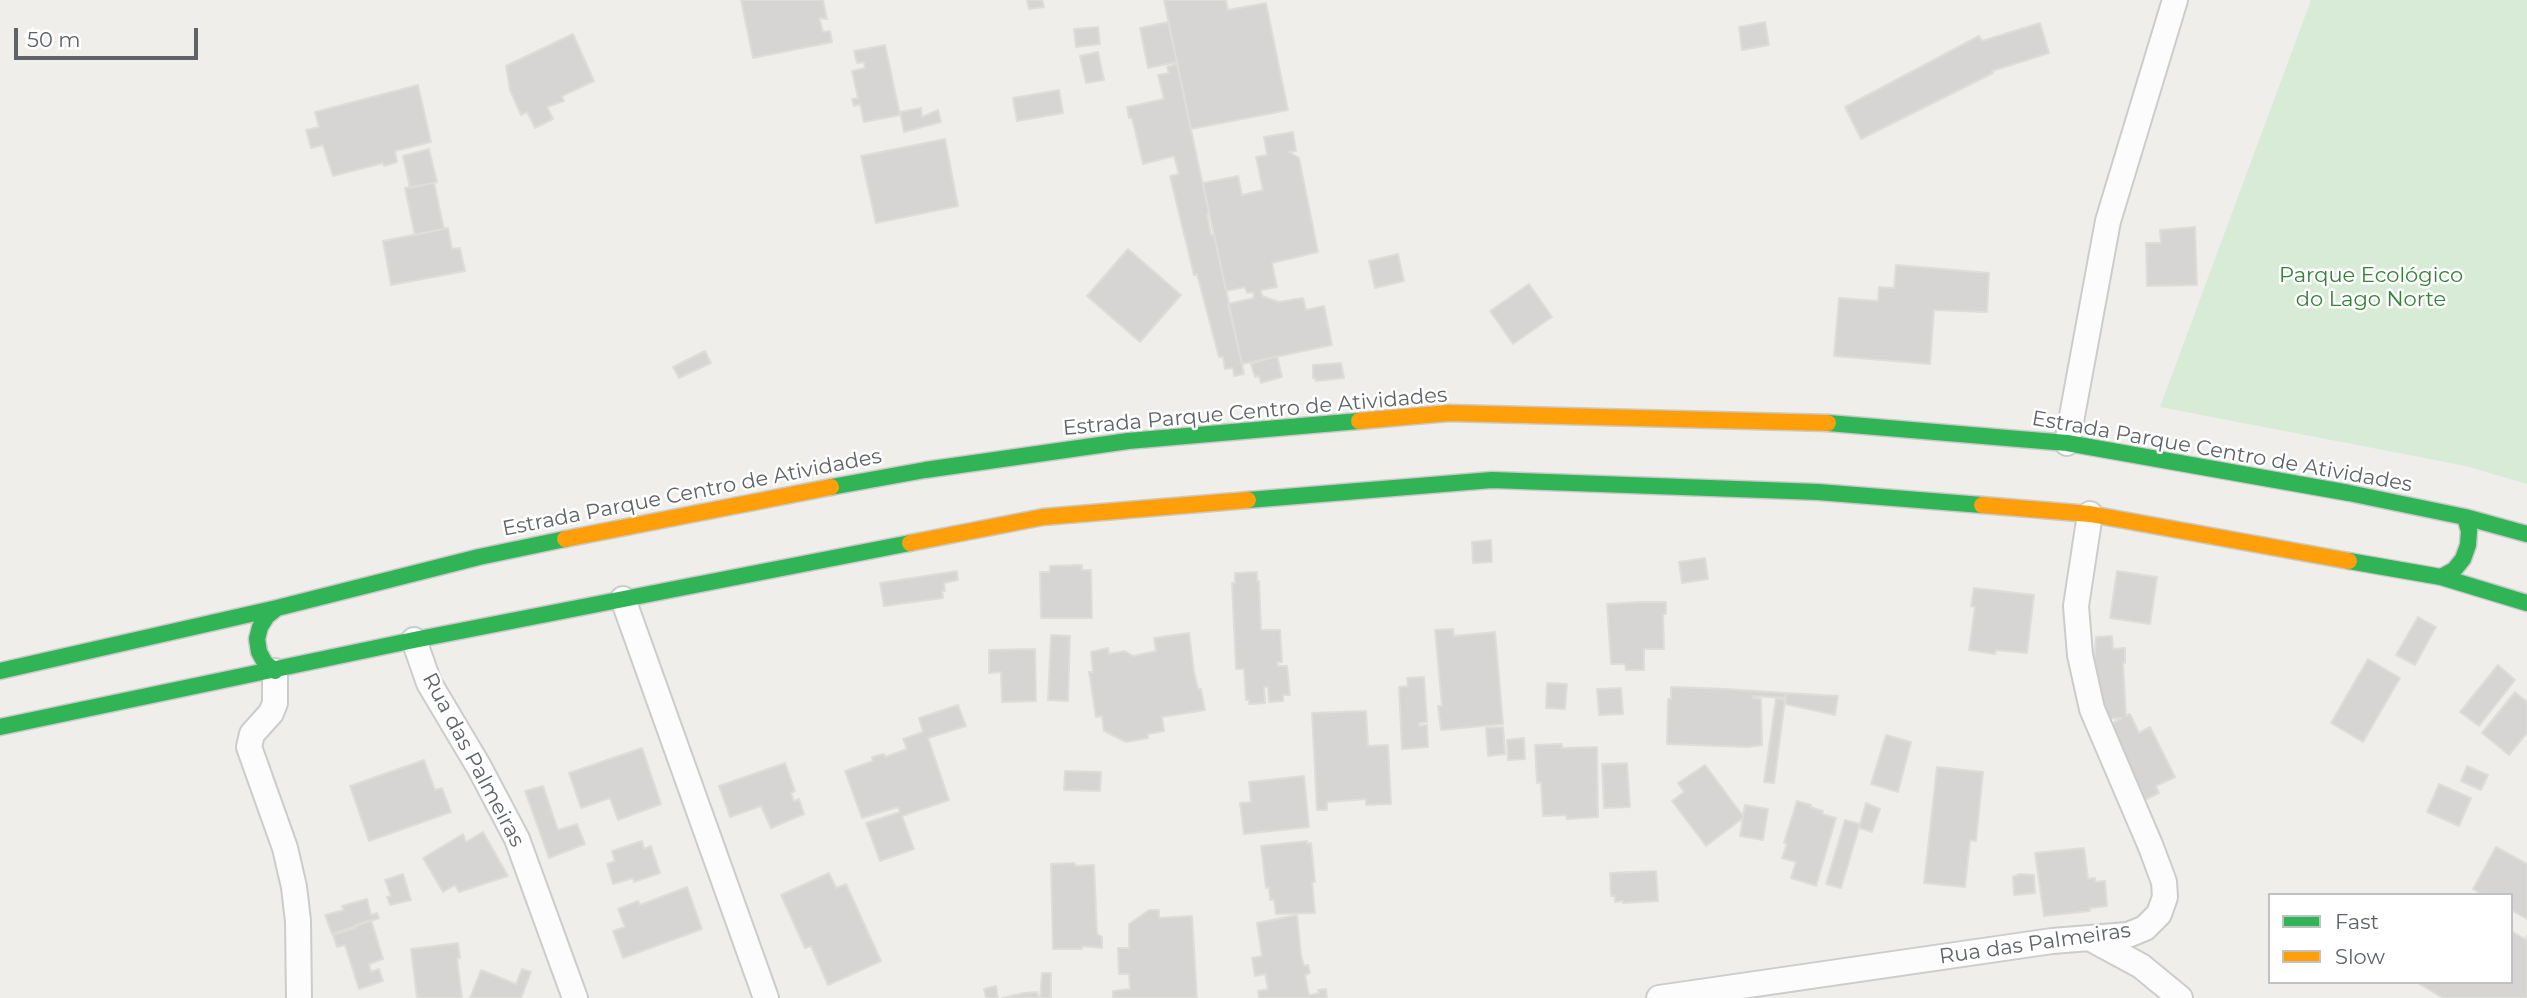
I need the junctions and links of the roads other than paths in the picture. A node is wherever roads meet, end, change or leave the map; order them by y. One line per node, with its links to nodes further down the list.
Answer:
1 (2175, 0): 2 (street)
2 (2067, 443): 4 (main road, Estrada Parque Centro de Atividades); 9 (main road, Estrada Parque Centro de Atividades)
3 (2090, 514): 6 (main road); 7 (main road); 14 (street, Rua das Palmeiras)
4 (2465, 517): 5 (main road, Estrada Parque Centro de Atividades); 6 (main road)
5 (2527, 534)
6 (2441, 577): 8 (main road)
7 (623, 599): 10 (main road); 17 (street)
8 (2527, 603)
9 (277, 608): 11 (main road, Estrada Parque Centro de Atividades); 12 (main road)
10 (414, 640): 12 (main road); 16 (street, Rua das Palmeiras)
11 (0, 671)
12 (275, 671): 13 (main road); 15 (street)
13 (0, 727)
14 (2091, 939): 18 (street, Rua das Palmeiras); 19 (street)
15 (299, 998)
16 (575, 998)
17 (766, 998)
18 (1659, 998)
19 (2180, 998)

